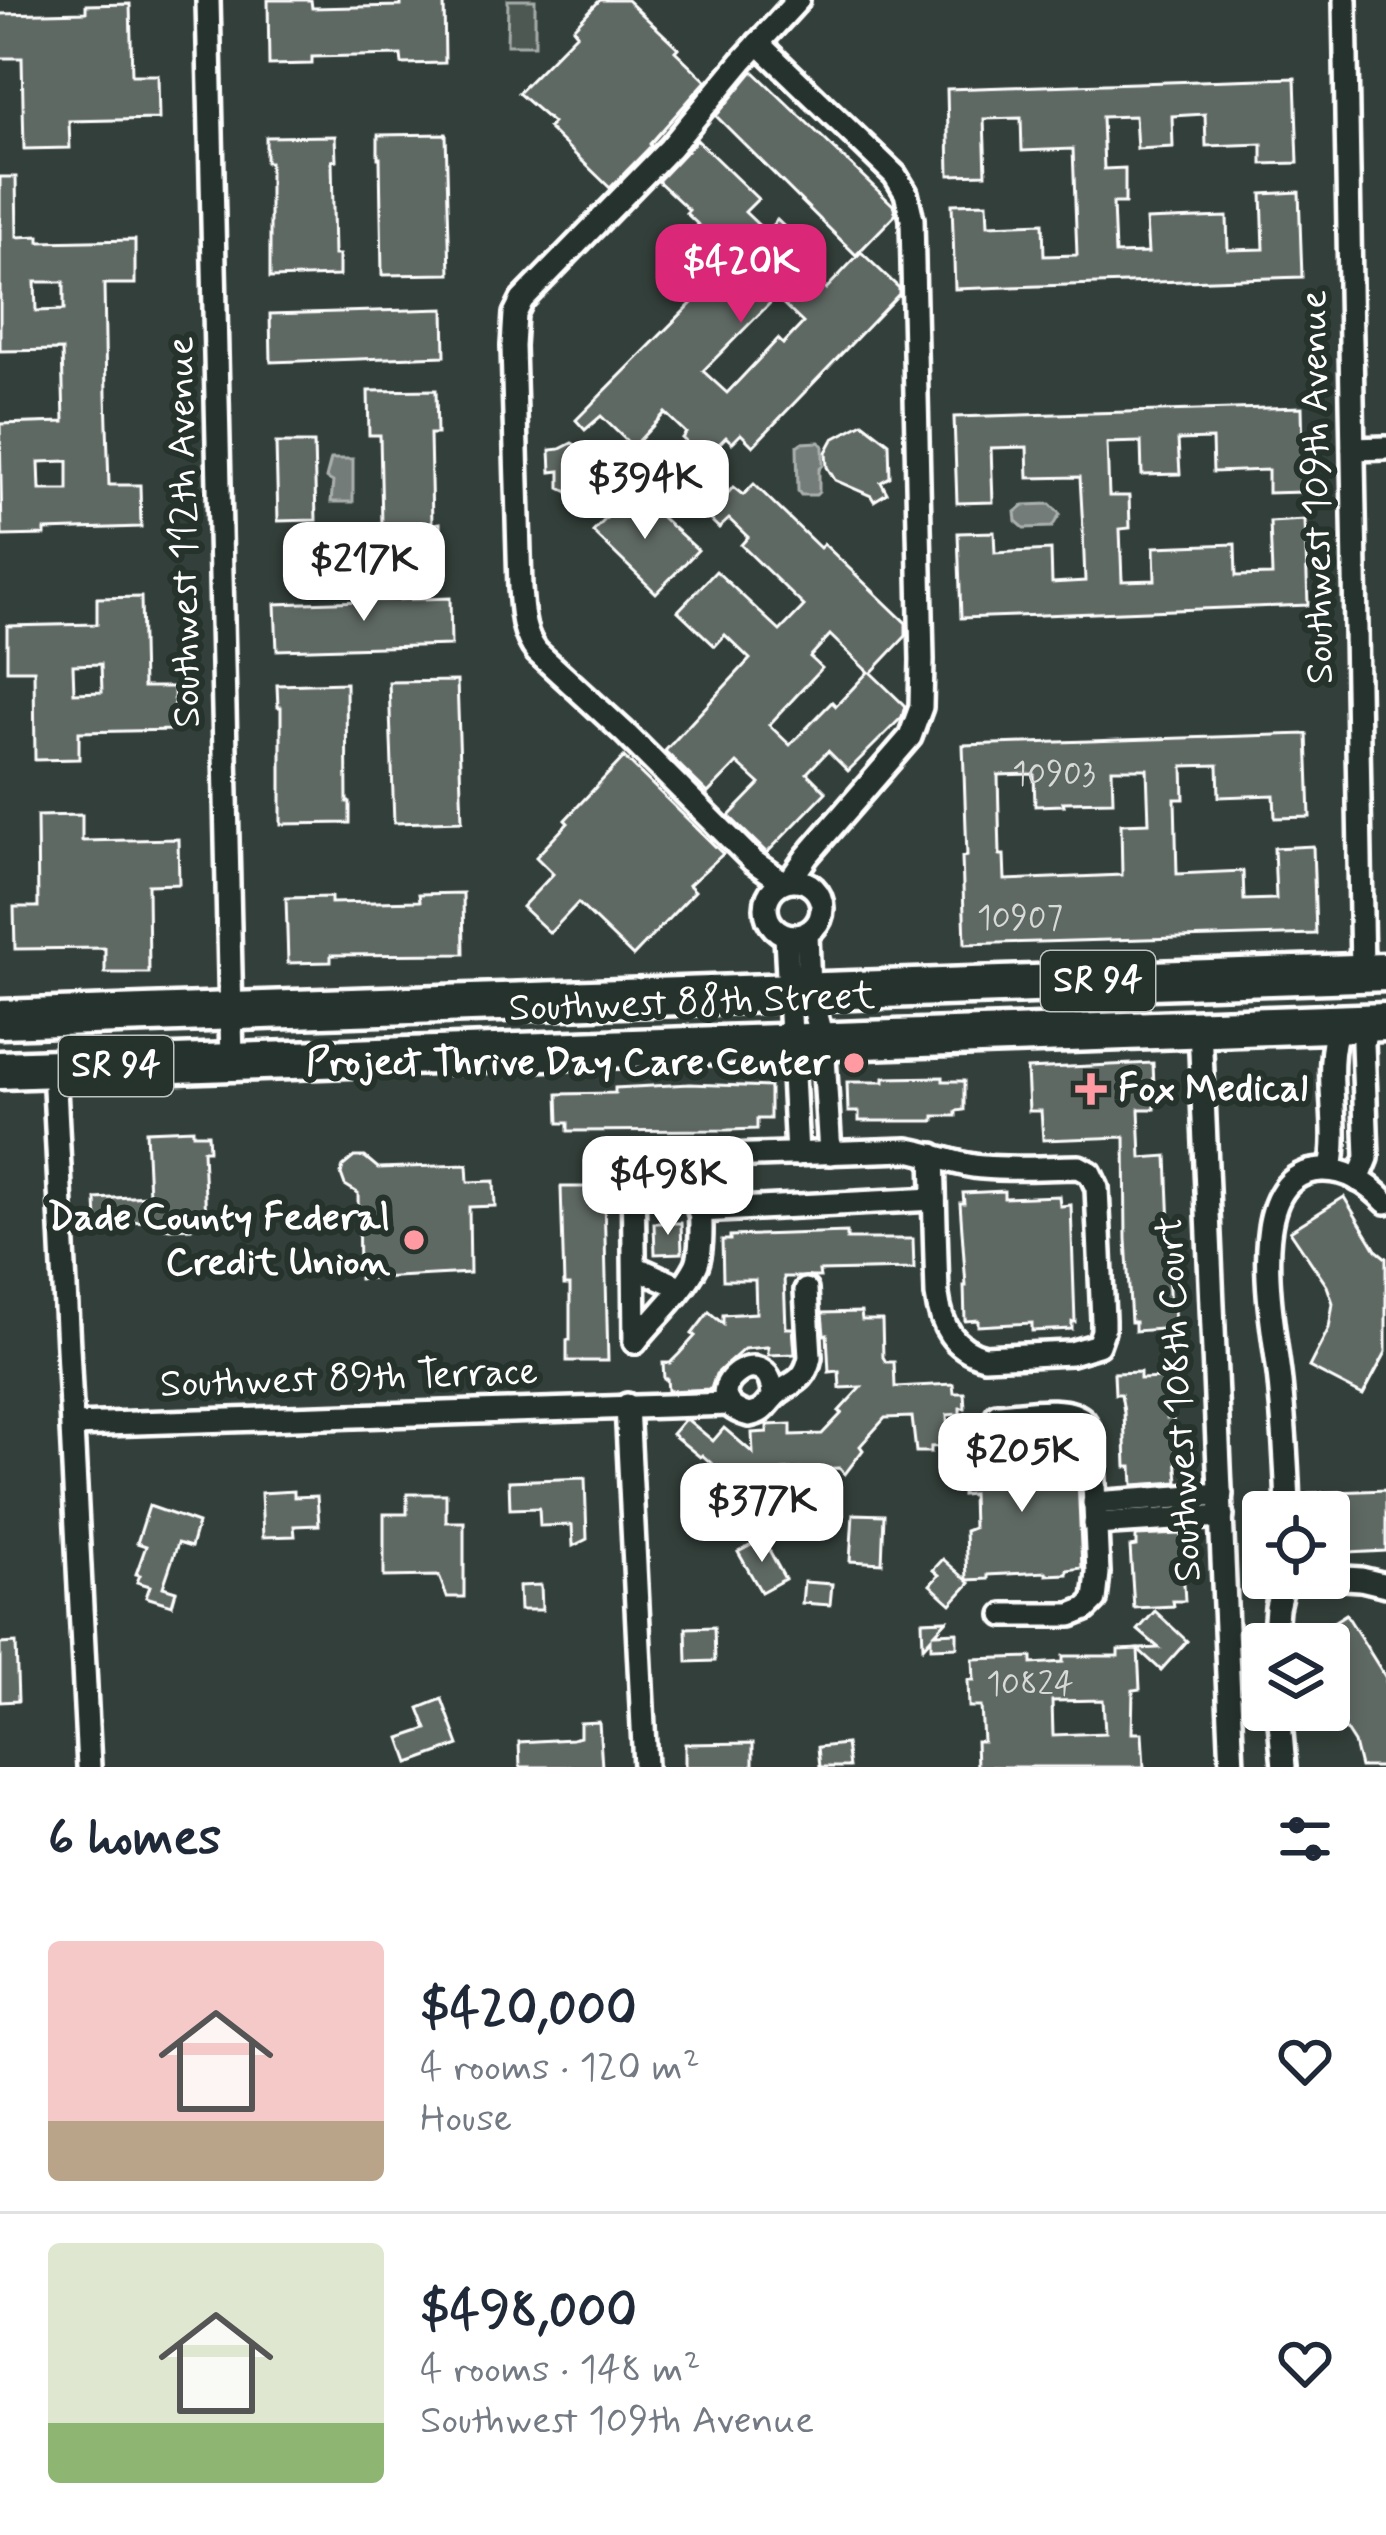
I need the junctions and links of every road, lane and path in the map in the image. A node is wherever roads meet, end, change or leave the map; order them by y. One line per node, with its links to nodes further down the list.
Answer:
1 (208, 0): 11 (street, Southwest 112th Avenue)
2 (798, 0): 4 (street)
3 (1345, 0): 6 (street, Southwest 109th Avenue)
4 (758, 44): 7 (street); 7 (street)
5 (1386, 448): 6 (street)
6 (1353, 449): 10 (street, Southwest 109th Avenue)
7 (787, 881): 8 (street); 8 (street)
8 (797, 935): 9 (street)
9 (799, 990): 10 (main road, Southwest 88th Street / SR 94); 11 (main road, Southwest 88th Street / SR 94); 15 (street); 15 (street)
10 (1372, 1001): 13 (main road, Southwest 88th Street / SR 94); 13 (main road); 21 (street); 22 (street)
11 (230, 1011): 12 (main road, Southwest 88th Street / SR 94); 16 (street, Southwest 112th Avenue)
12 (0, 1018)
13 (1288, 1025): 14 (main road, Southwest 88th Street / SR 94)
14 (1200, 1028): 15 (main road, Southwest 88th Street / SR 94); 41 (street, Southwest 108th Court)
15 (807, 1042): 16 (main road, Southwest 88th Street / SR 94); 19 (street); 20 (street)
16 (232, 1062): 17 (main road, Southwest 88th Street / SR 94)
17 (54, 1068): 18 (main road, Southwest 88th Street / SR 94); 39 (street)
18 (0, 1070)
19 (795, 1108): 20 (street); 24 (street)
20 (827, 1110): 23 (street)
21 (1334, 1112): 22 (street); 27 (street)
22 (1365, 1113): 28 (street)
23 (830, 1153): 24 (street); 25 (street)
24 (797, 1154): 26 (street)
25 (932, 1154): 29 (street); 29 (street)
26 (697, 1158): 31 (street); 32 (street)
27 (1331, 1169): 28 (street); 40 (street)
28 (1358, 1180): 30 (street)
29 (934, 1199): 31 (street)
30 (1386, 1202)
31 (699, 1211): 33 (street)
32 (635, 1267): 33 (street); 33 (street)
33 (680, 1287)
34 (806, 1290): 35 (street)
35 (773, 1396): 36 (street); 36 (street)
36 (729, 1404): 37 (street, Southwest 89th Terrace)
37 (628, 1405): 39 (street, Southwest 89th Terrace); 48 (street)
38 (997, 1415): 42 (street)
39 (73, 1425): 47 (street)
40 (1287, 1491)
41 (1221, 1505): 42 (street); 49 (street, Southwest 108th Court)
42 (1095, 1513): 45 (street)
43 (1350, 1578): 44 (street)
44 (1386, 1585)
45 (1004, 1615)
46 (1281, 1731): 50 (street)
47 (89, 1767)
48 (645, 1767)
49 (1232, 1767)
50 (1284, 1767)

